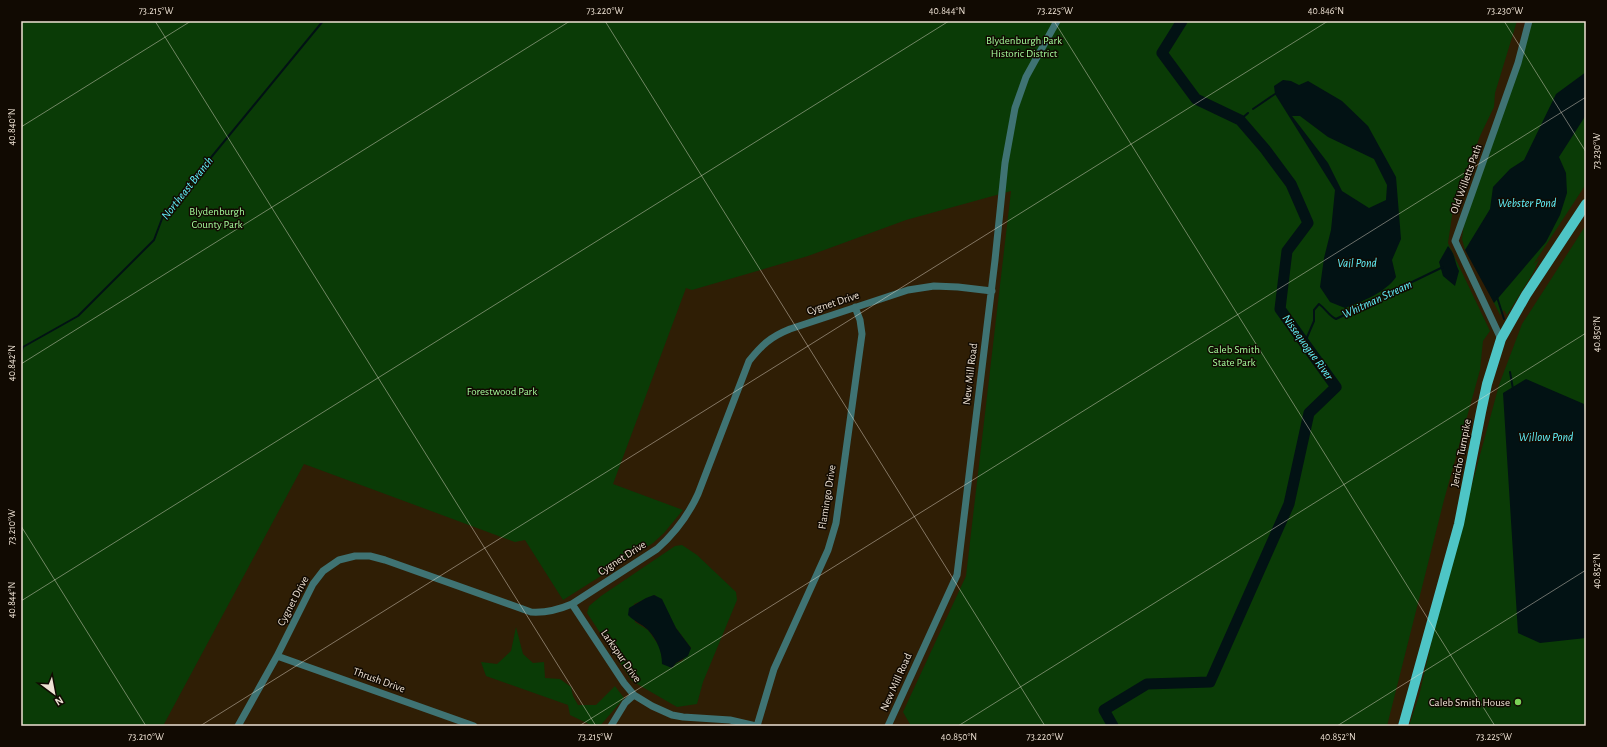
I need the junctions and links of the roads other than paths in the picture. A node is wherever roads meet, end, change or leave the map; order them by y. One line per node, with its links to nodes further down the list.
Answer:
1 (1057, 21): 4 (street, New Mill Road)
2 (1529, 21): 6 (street, Old Willetts Path)
3 (1586, 204): 6 (main road, Jericho Turnpike)
4 (992, 291): 5 (street, Cygnet Drive); 15 (street, New Mill Road)
5 (855, 308): 7 (street, Cygnet Drive); 14 (street, Flamingo Drive)
6 (1501, 339): 16 (main road, Jericho Turnpike)
7 (572, 604): 8 (street, Cygnet Drive); 9 (street, Larkspur Drive)
8 (277, 656): 11 (street, Cygnet Drive); 12 (street, Thrush Drive)
9 (634, 695): 10 (street, Larkspur Drive); 13 (street)
10 (713, 722): 14 (street, Larkspur Drive)
11 (238, 726)
12 (474, 726)
13 (611, 726)
14 (756, 726)
15 (888, 726)
16 (1403, 726)

